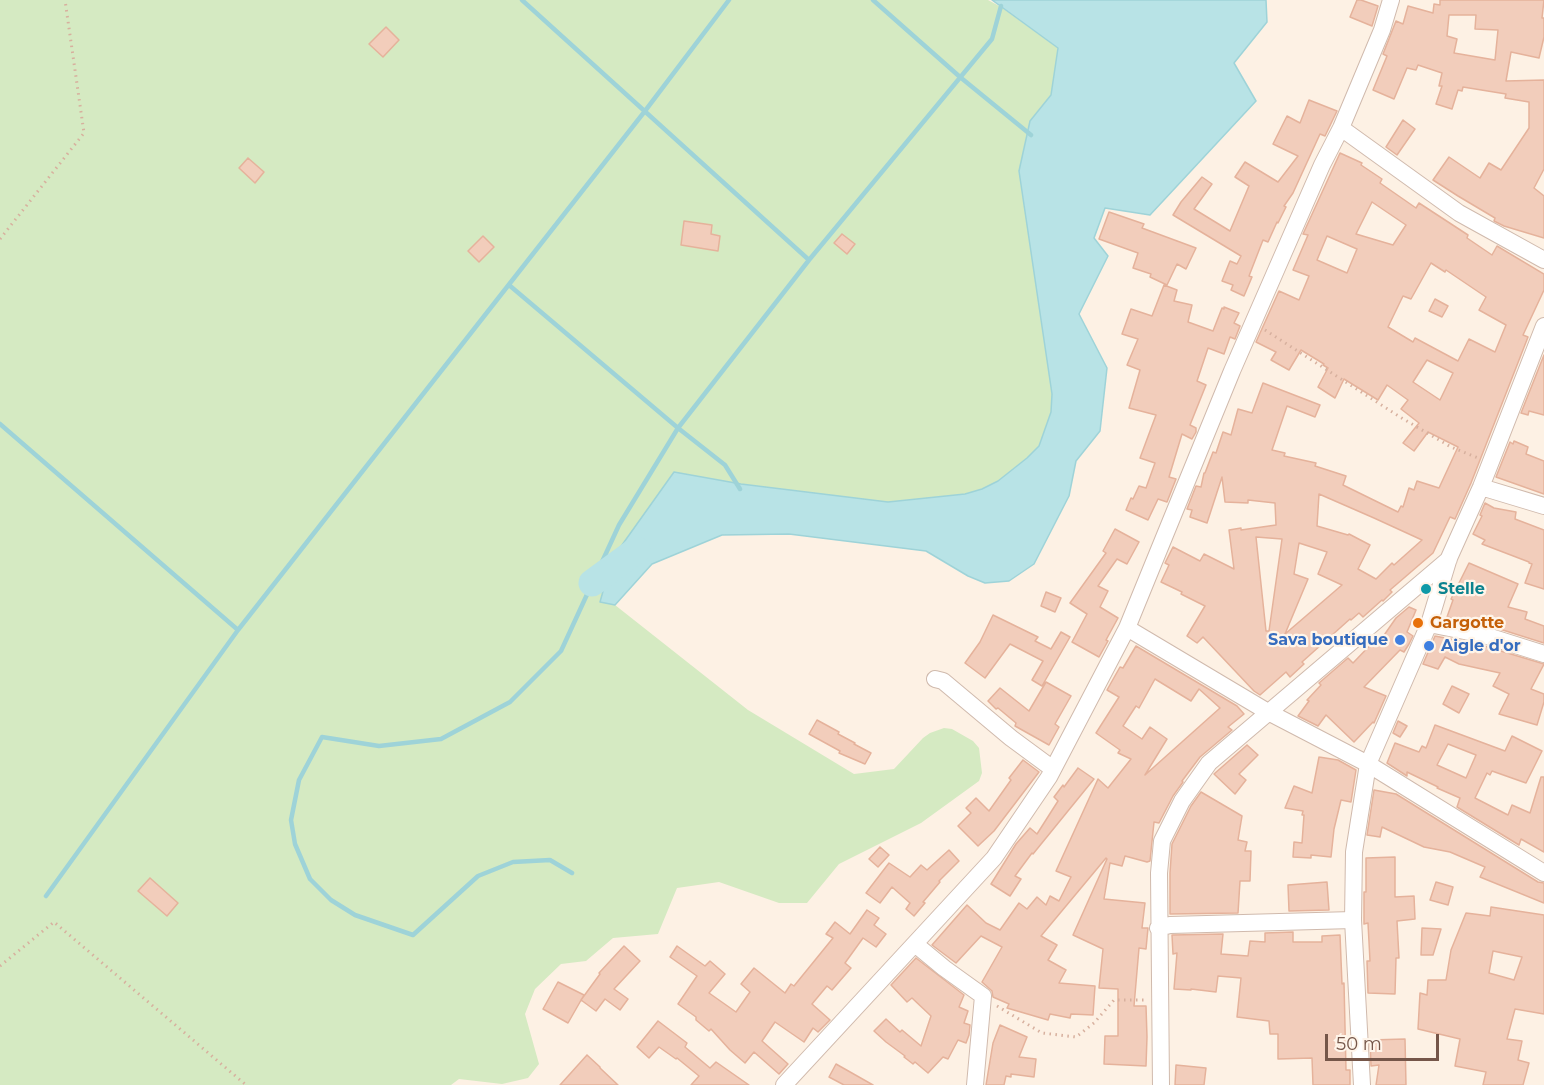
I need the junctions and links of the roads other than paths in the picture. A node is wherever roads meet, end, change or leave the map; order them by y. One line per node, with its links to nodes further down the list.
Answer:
1 (1391, 0): 2 (street)
2 (1341, 128): 3 (street); 9 (street)
3 (1544, 260)
4 (1544, 326): 5 (street)
5 (1481, 487): 6 (street); 7 (street)
6 (1544, 506)
7 (1449, 558): 8 (street); 12 (street)
8 (1429, 624): 10 (street); 13 (street)
9 (1127, 628): 12 (street); 14 (street)
10 (1544, 654)
11 (935, 679): 14 (street)
12 (1268, 712): 13 (street); 17 (street)
13 (1368, 764): 15 (street); 16 (street)
14 (1053, 769): 18 (street)
15 (1544, 873)
16 (1353, 920): 17 (street); 22 (street)
17 (1158, 927): 21 (street)
18 (915, 944): 19 (street); 20 (street)
19 (784, 1085)
20 (975, 1085)
21 (1161, 1085)
22 (1362, 1085)

